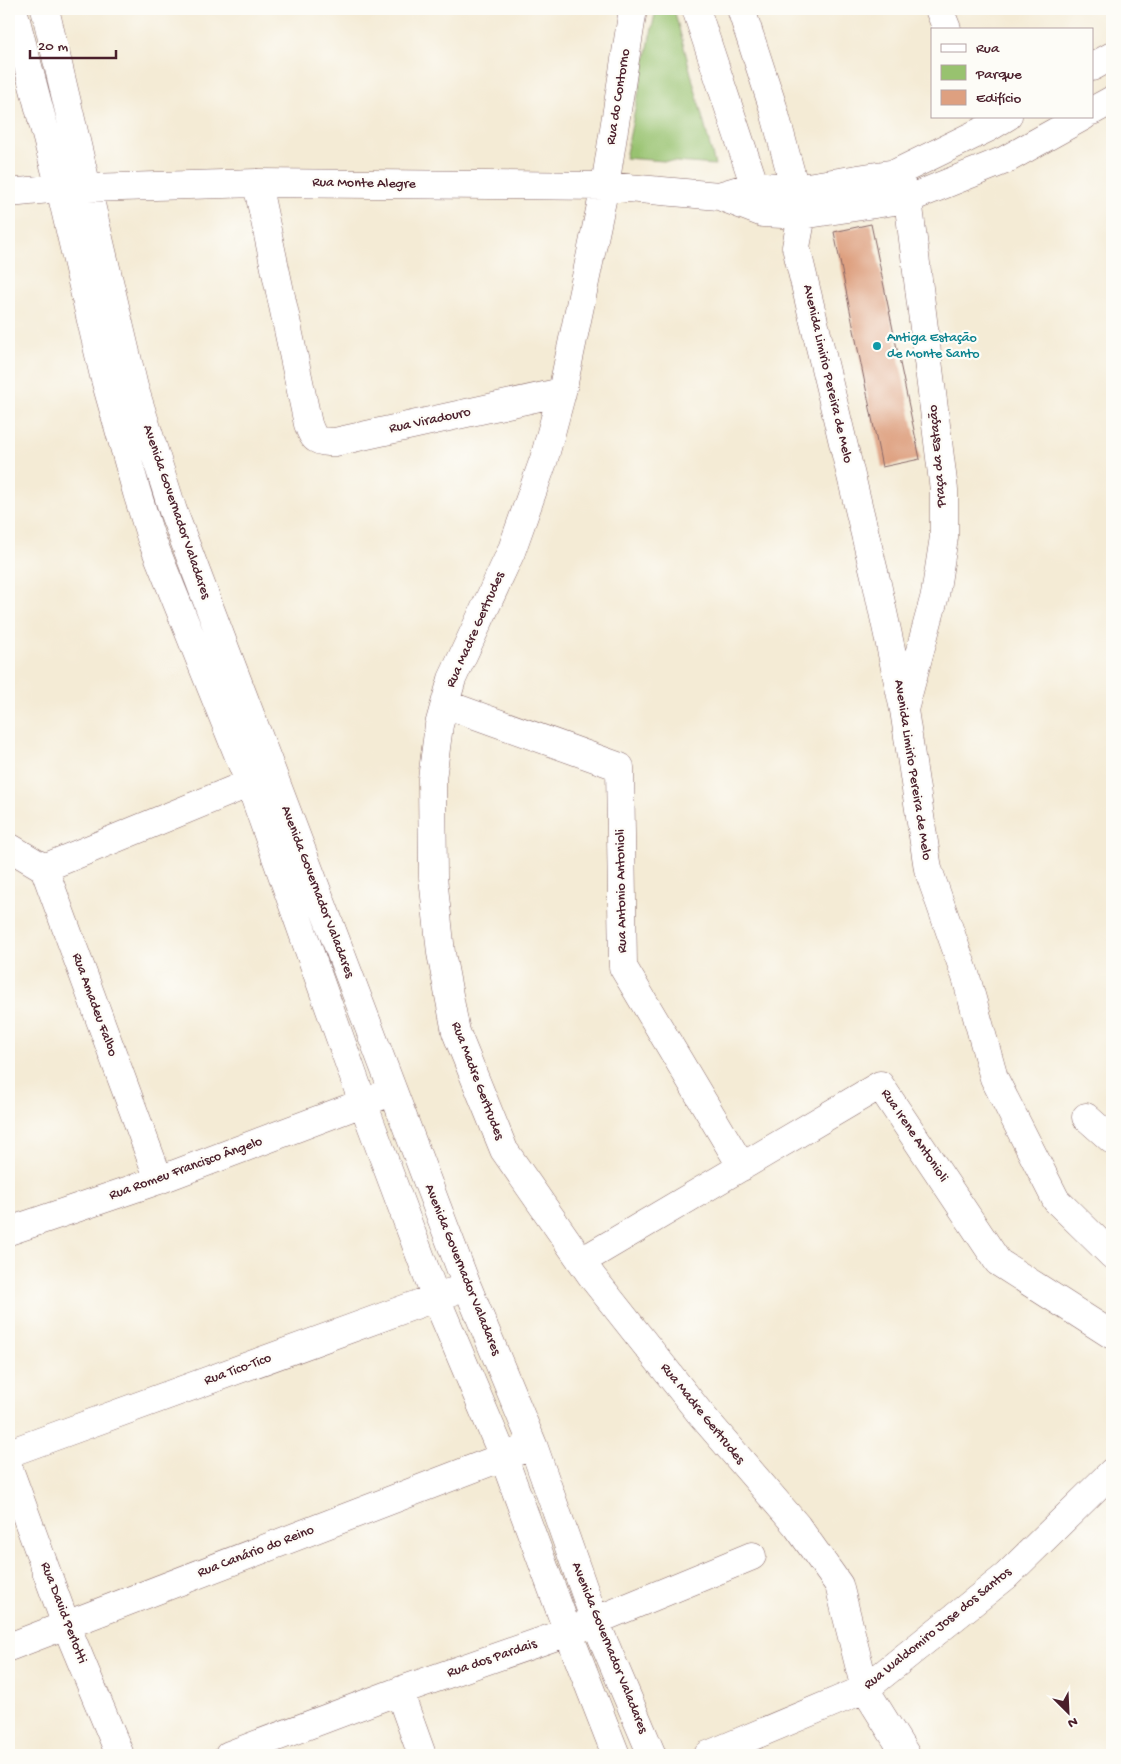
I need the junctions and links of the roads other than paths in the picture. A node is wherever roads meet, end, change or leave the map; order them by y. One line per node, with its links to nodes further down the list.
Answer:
1 (13, 9): 19 (street, Avenida Governador Valadares)
2 (45, 9): 20 (street, Avenida Governador Valadares)
3 (633, 9): 18 (street, Rua do Contorno)
4 (696, 9): 17 (street)
5 (741, 9): 21 (street, Avenida Limirio Pereira de Melo)
6 (939, 9): 7 (street)
7 (947, 28)
8 (1112, 56): 9 (street)
9 (1094, 66)
10 (1112, 100): 11 (street)
11 (1094, 110)
12 (1080, 118): 14 (street, Rua Monte Alegre)
13 (993, 120): 14 (street); 15 (street, Rua Monte Alegre)
14 (1005, 160): 24 (street, Rua Monte Alegre)
15 (896, 173): 21 (street, Rua Monte Alegre); 24 (street, Praça da Estação)
16 (256, 183): 18 (street, Rua Monte Alegre); 20 (street, Rua Monte Alegre); 28 (street, Rua Viradouro)
17 (756, 185): 21 (street, Rua Monte Alegre); 23 (street, Rua Monte Alegre); 25 (street)
18 (606, 186): 23 (street, Rua Monte Alegre); 28 (street, Rua Madre Gertrudes)
19 (60, 188): 20 (street, Rua Monte Alegre); 22 (street, Rua Monte Alegre); 30 (street, Avenida Governador Valadares)
20 (88, 188): 29 (street, Avenida Governador Valadares)
21 (794, 188): 26 (street, Avenida Limirio Pereira de Melo)
22 (9, 193)
23 (719, 196): 25 (street, Rua Monte Alegre)
24 (908, 200): 26 (street, Rua Monte Alegre); 32 (street, Praça da Estação)
25 (763, 213): 26 (street, Rua Monte Alegre); 27 (street)
26 (802, 215): 27 (street, Avenida Limirio Pereira de Melo)
27 (796, 247): 32 (street, Avenida Limirio Pereira de Melo)
28 (562, 392): 31 (street, Rua Madre Gertrudes)
29 (197, 573): 30 (street); 33 (street, Avenida Governador Valadares)
30 (170, 584): 33 (street, Avenida Governador Valadares)
31 (445, 704): 40 (street, Rua Antonio Antonioli); 44 (street, Rua Madre Gertrudes)
32 (904, 710): 43 (street, Avenida Limirio Pereira de Melo)
33 (261, 779): 35 (street); 36 (street, Avenida Governador Valadares); 37 (street, Avenida Governador Valadares)
34 (9, 847): 35 (street)
35 (44, 868): 41 (street, Rua Amadeu Falbo)
36 (393, 1091): 37 (street, Rua Romeu Francisco Ângelo); 45 (street, Avenida Governador Valadares)
37 (363, 1103): 41 (street, Rua Romeu Francisco Ângelo); 46 (street, Avenida Governador Valadares)
38 (1086, 1117): 39 (street)
39 (1112, 1140)
40 (742, 1167): 44 (street, Rua Irene Antonioli); 47 (street, Rua Irene Antonioli)
41 (159, 1180): 42 (street, Rua Romeu Francisco Ângelo)
42 (9, 1232)
43 (1112, 1255)
44 (582, 1261): 58 (street, Rua Madre Gertrudes)
45 (467, 1286): 46 (street, Rua Tico-Tico); 48 (street, Avenida Governador Valadares)
46 (436, 1298): 49 (street, Rua Tico-Tico); 50 (street, Avenida Governador Valadares)
47 (1112, 1335)
48 (533, 1445): 50 (street, Rua Canário do Reino); 54 (street, Avenida Governador Valadares)
49 (9, 1453)
50 (503, 1456): 55 (street, Rua Canário do Reino); 56 (street, Avenida Governador Valadares)
51 (9, 1469): 55 (street, Rua David Perlotti)
52 (1112, 1472): 58 (street, Rua Waldomiro Jose dos Santos)
53 (752, 1556): 54 (street, Rua dos Pardais)
54 (595, 1621): 56 (street, Rua dos Pardais); 64 (street, Avenida Governador Valadares)
55 (66, 1625): 57 (street, Rua Canário do Reino); 60 (street, Rua David Perlotti)
56 (568, 1632): 59 (street, Rua dos Pardais); 63 (street, Avenida Governador Valadares)
57 (9, 1647)
58 (865, 1689): 65 (street, Rua Waldomiro Jose dos Santos); 66 (street, Rua Madre Gertrudes)
59 (399, 1691): 61 (street, Rua dos Pardais); 62 (street)
60 (120, 1755)
61 (229, 1755)
62 (422, 1755)
63 (616, 1755)
64 (652, 1755)
65 (708, 1755)
66 (906, 1755)

